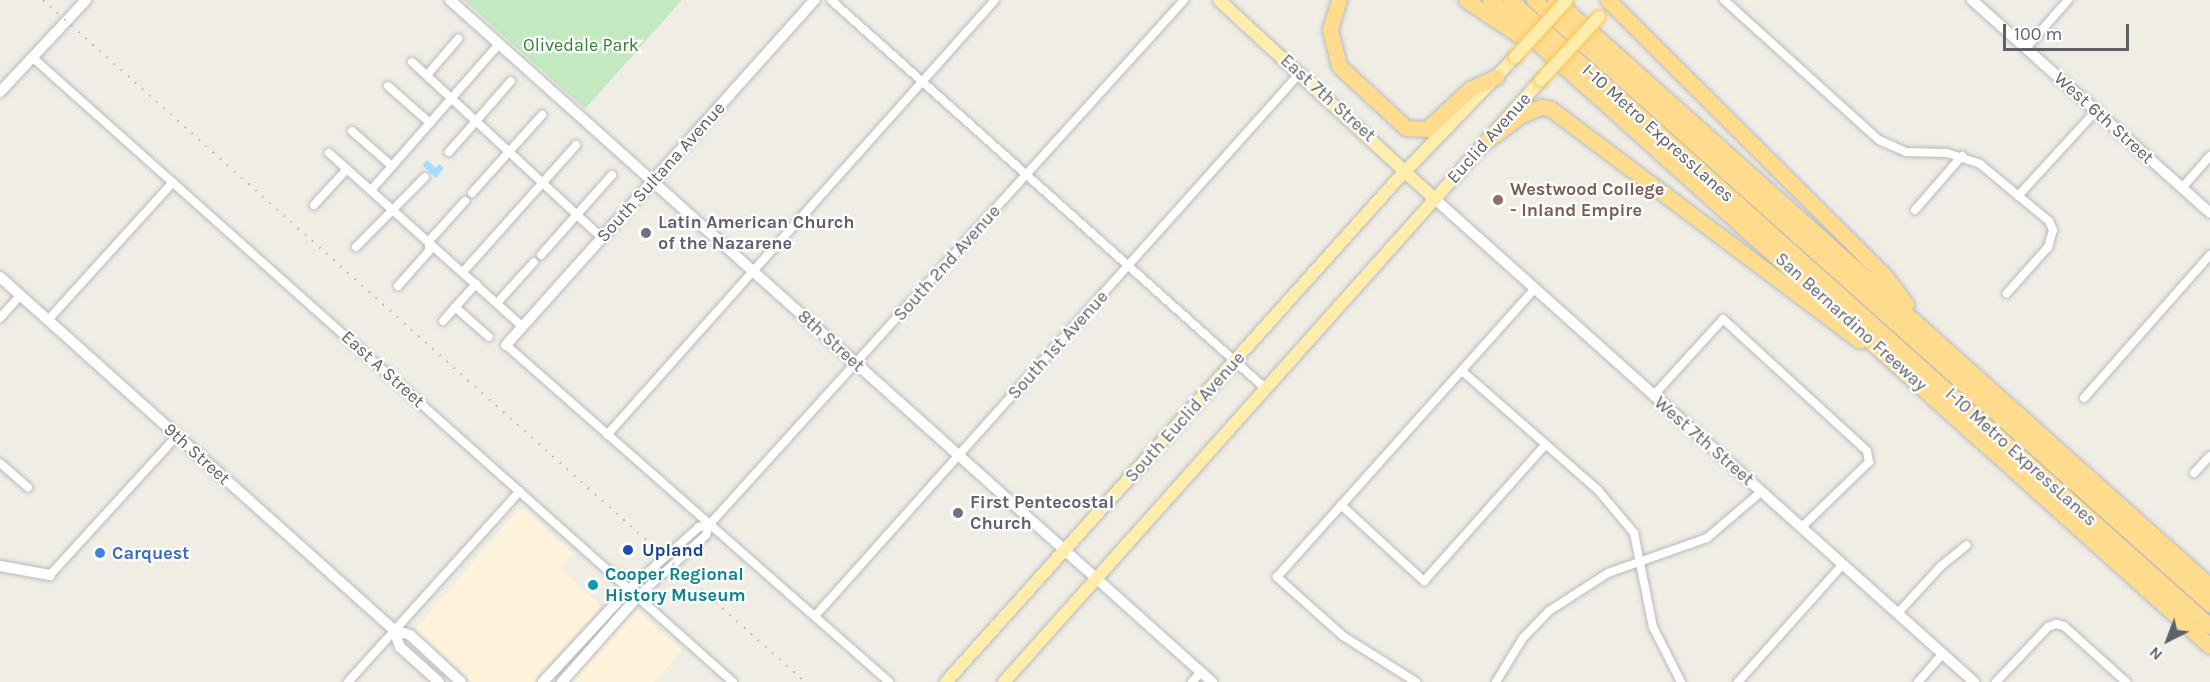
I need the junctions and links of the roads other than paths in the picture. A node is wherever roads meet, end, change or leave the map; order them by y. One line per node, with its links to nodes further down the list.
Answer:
1 (78, 0): 22 (street)
2 (86, 0): 22 (street)
3 (450, 0): 21 (street, 8th Street)
4 (815, 0): 54 (street, South Sultana Avenue)
5 (831, 0): 31 (street)
6 (995, 0): 31 (street)
7 (1184, 0): 50 (street, South 2nd Avenue)
8 (1219, 0): 27 (main road, East 7th Street)
9 (1339, 0): 29 (highway)
10 (1466, 0): 24 (highway)
11 (1490, 0): 24 (highway, San Bernardino Freeway)
12 (1510, 0): 124 (highway, I-10 Metro ExpressLanes)
13 (1534, 0): 121 (highway, I-10 Metro ExpressLanes)
14 (1555, 0): 89 (highway)
15 (1567, 0): 29 (main road, Euclid Avenue, bridge)
16 (1972, 0): 23 (street, West 6th Street)
17 (2068, 0): 23 (street)
18 (1611, 1): 40 (main road, Euclid Avenue, bridge); 89 (highway)
19 (1725, 1): 45 (street)
20 (458, 39): 28 (street)
21 (499, 44): 34 (street); 54 (street, 8th Street)
22 (41, 46): 25 (street)
23 (2026, 48): 35 (street, West 6th Street)
24 (1551, 54): 95 (highway, San Bernardino Freeway)
25 (32, 57): 33 (street); 53 (street, East A Street)
26 (411, 62): 28 (street)
27 (1300, 73): 49 (main road, East 7th Street); 74 (street, South 1st Avenue)
28 (427, 75): 34 (street)
29 (1496, 77): 49 (main road, Euclid Avenue)
30 (511, 81): 37 (street)
31 (922, 81): 50 (street); 76 (street)
32 (388, 86): 38 (street)
33 (0, 92)
34 (452, 97): 37 (street); 38 (street)
35 (2096, 111): 56 (street, West 6th Street); 59 (street)
36 (542, 115): 44 (street)
37 (477, 120): 42 (street); 44 (street)
38 (430, 123): 47 (street)
39 (352, 130): 47 (street)
40 (1486, 141): 60 (main road, Euclid Avenue); 95 (highway)
41 (576, 145): 55 (street)
42 (448, 152)
43 (329, 153): 48 (street)
44 (507, 153): 55 (street); 58 (street)
45 (1962, 156): 59 (street); 64 (street)
46 (2210, 156): 56 (street)
47 (392, 166): 57 (street)
48 (347, 169): 57 (street); 62 (street)
49 (1406, 171): 60 (main road, East 7th Street); 67 (main road, Euclid Avenue)
50 (1026, 174): 74 (street); 93 (street, South 2nd Avenue)
51 (612, 176): 66 (street)
52 (425, 177): 63 (street)
53 (173, 182): 86 (street); 107 (street, East A Street)
54 (652, 182): 68 (street, South Sultana Avenue); 76 (street, 8th Street)
55 (542, 184): 66 (street); 75 (street)
56 (2182, 188): 65 (street, West 6th Street)
57 (372, 189): 63 (street)
58 (472, 193)
59 (2018, 195): 81 (street)
60 (1435, 200): 80 (street, West 7th Street); 96 (main road, Euclid Avenue)
61 (465, 201): 69 (street)
62 (314, 205)
63 (395, 210): 69 (street); 70 (street)
64 (1915, 210)
65 (2210, 213)
66 (576, 214): 68 (street); 71 (street)
67 (1351, 232): 92 (main road, South Euclid Avenue)
68 (602, 238): 88 (street, South Sultana Avenue)
69 (429, 241): 75 (street); 79 (street)
70 (356, 247)
71 (541, 255)
72 (2210, 255): 98 (street)
73 (534, 262): 83 (street)
74 (1128, 266): 92 (street); 102 (street, South 1st Avenue)
75 (463, 272): 78 (street)
76 (753, 272): 93 (street, 8th Street); 99 (street)
77 (0, 277): 82 (street, 9th Street)
78 (476, 284): 83 (street); 84 (street)
79 (398, 286)
80 (1534, 290): 94 (street); 97 (street, West 7th Street)
81 (2007, 293)
82 (20, 296): 85 (street); 86 (street, 9th Street)
83 (497, 303): 88 (street)
84 (455, 307): 87 (street); 90 (street)
85 (0, 318)
86 (48, 320): 100 (street, 9th Street)
87 (443, 321)
88 (522, 326): 91 (street, South Sultana Avenue)
89 (1923, 330): 119 (highway)
90 (489, 337)
91 (506, 345): 99 (street)
92 (1236, 362): 96 (street); 113 (main road, South Euclid Avenue)
93 (857, 364): 102 (street, 8th Street); 110 (street, South 2nd Avenue)
94 (1462, 371): 101 (street); 109 (street)
95 (1920, 385): 126 (highway, San Bernardino Freeway)
96 (1265, 388): 118 (main road)
97 (1653, 396): 108 (street, West 7th Street); 111 (street)
98 (2084, 398)
99 (607, 435): 110 (street)
100 (177, 436): 117 (street); 125 (street, 9th Street)
101 (1546, 444): 109 (street); 114 (street)
102 (958, 455): 113 (street, 8th Street); 123 (street, South 1st Avenue)
103 (2210, 456): 105 (street)
104 (0, 463): 106 (street)
105 (2194, 473)
106 (28, 487)
107 (520, 491): 120 (street, East A Street); 125 (street)
108 (1762, 491): 111 (street, West 7th Street); 114 (street)
109 (1341, 505): 140 (street)
110 (709, 525): 120 (street, South 2nd Avenue); 123 (street)
111 (1802, 527): 115 (street, West 7th Street)
112 (1967, 545): 122 (street)
113 (1065, 549): 118 (street, 8th Street); 136 (main road, South Euclid Avenue)
114 (1641, 561): 141 (street); 142 (street)
115 (1843, 564): 122 (street, West 7th Street); 143 (street)
116 (0, 566): 117 (street)
117 (50, 576)
118 (1098, 578): 128 (street, 8th Street); 137 (main road)
119 (2210, 586)
120 (633, 593): 132 (street); 133 (street); 134 (street, East A Street)
121 (2210, 604)
122 (1897, 614): 127 (street, West 7th Street)
123 (815, 616): 135 (street)
124 (2210, 626)
125 (394, 630): 129 (street); 130 (street, 9th Street); 131 (street, 9th Street)
126 (2210, 646)
127 (1942, 654): 144 (street); 145 (street, West 7th Street)
128 (1201, 672): 138 (street); 139 (street, 8th Street)
129 (348, 682)
130 (439, 682)
131 (461, 682)
132 (543, 682)
133 (562, 682)
134 (733, 682)
135 (889, 682)
136 (946, 682)
137 (1004, 682)
138 (1192, 682)
139 (1212, 682)
140 (1416, 682)
141 (1496, 682)
142 (1682, 682)
143 (1738, 682)
144 (1918, 682)
145 (1974, 682)
146 (1996, 682): 147 (street)
147 (2126, 682)

